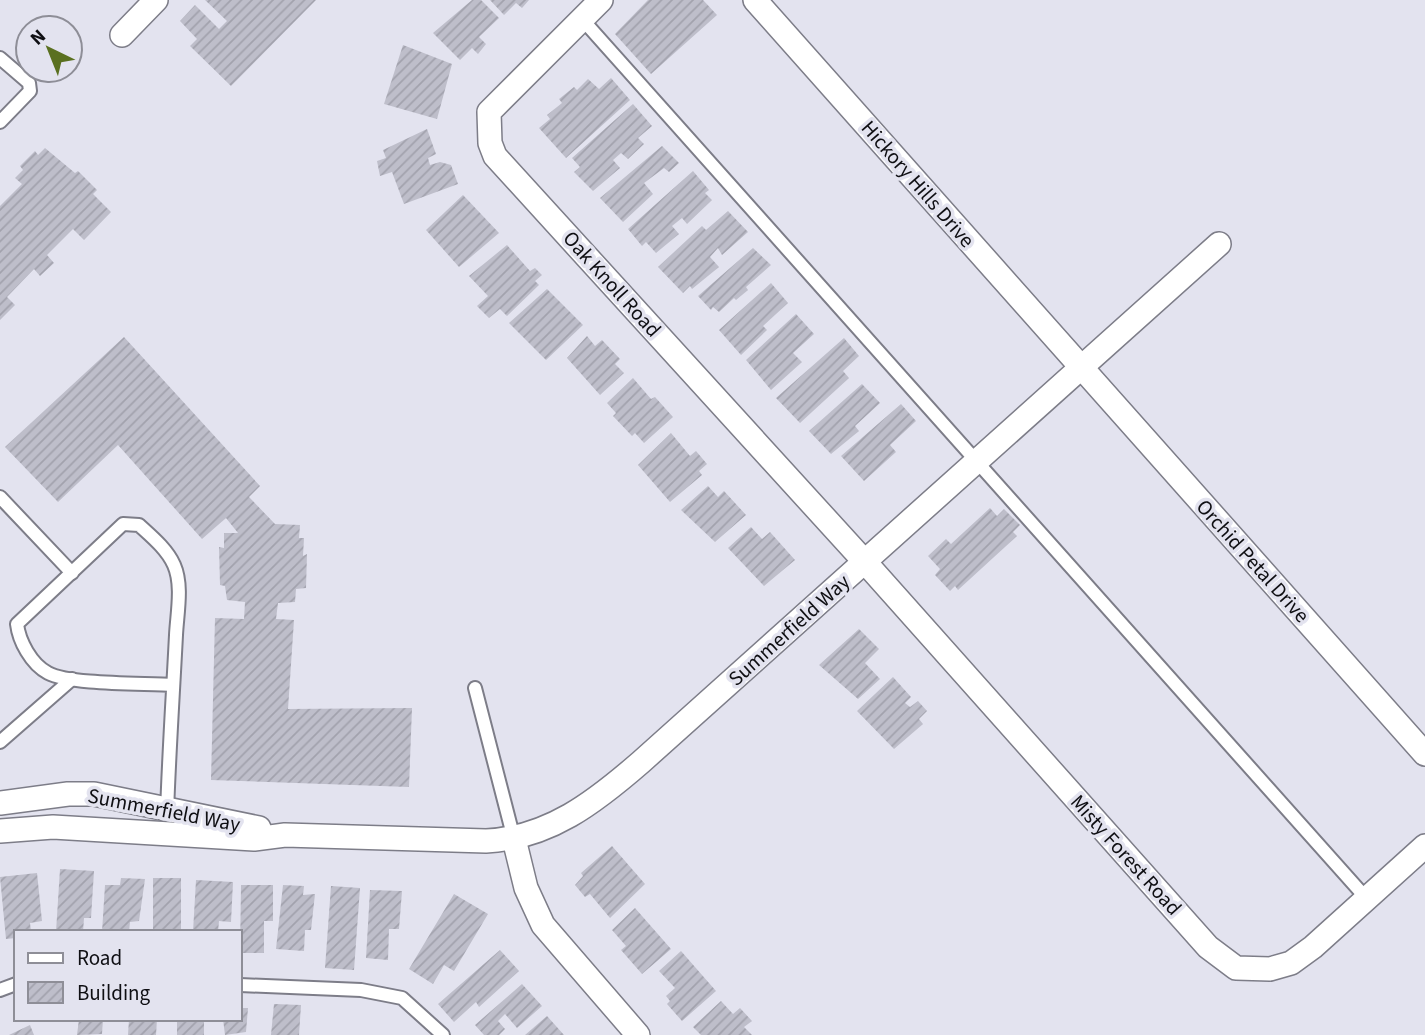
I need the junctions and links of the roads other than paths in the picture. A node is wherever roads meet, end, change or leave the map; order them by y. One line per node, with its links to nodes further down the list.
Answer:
1 (156, 0): 5 (street)
2 (601, 0): 4 (street, Oak Knoll Road)
3 (755, 0): 9 (street, Hickory Hills Drive)
4 (582, 19): 10 (lane); 12 (street, Oak Knoll Road)
5 (122, 35)
6 (0, 58): 7 (lane)
7 (0, 122)
8 (1219, 244): 9 (street, Summerfield Way)
9 (1081, 369): 10 (street, Summerfield Way); 18 (street, Orchid Petal Drive)
10 (977, 462): 12 (street, Summerfield Way); 26 (lane)
11 (0, 497): 13 (lane)
12 (865, 562): 24 (street, Summerfield Way); 26 (street, Misty Forest Road)
13 (72, 573): 14 (lane); 15 (lane)
14 (72, 678): 15 (lane); 17 (lane)
15 (173, 685): 20 (lane)
16 (475, 688): 24 (lane)
17 (0, 742)
18 (1425, 754)
19 (0, 803): 20 (street, Summerfield Way)
20 (167, 808): 22 (lane); 23 (street, Summerfield Way)
21 (0, 831): 22 (street, Summerfield Way)
22 (167, 833): 23 (street, Summerfield Way)
23 (285, 835): 24 (street, Summerfield Way)
24 (514, 839): 29 (street)
25 (1425, 846): 26 (street, Misty Forest Road)
26 (1367, 899)
27 (242, 985): 28 (lane)
28 (443, 1035)
29 (638, 1035)

